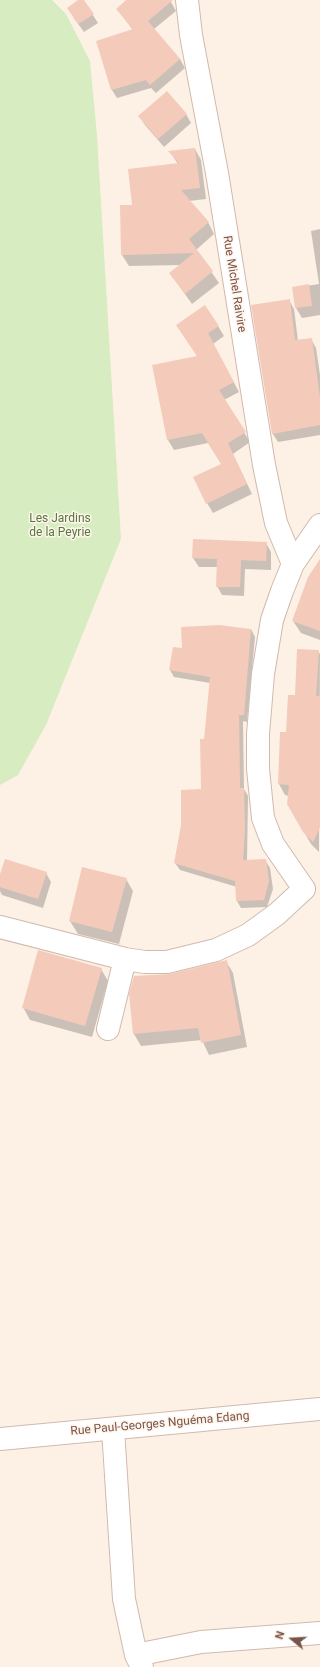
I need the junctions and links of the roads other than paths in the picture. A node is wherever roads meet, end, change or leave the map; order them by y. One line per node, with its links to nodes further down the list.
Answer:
1 (187, 0): 3 (street, Rue Michel Raivire)
2 (320, 525): 3 (street)
3 (293, 564): 4 (street)
4 (312, 892): 6 (street)
5 (0, 927): 6 (street)
6 (125, 959): 7 (street)
7 (108, 1029)
8 (320, 1409): 9 (street, Rue Paul-Georges Nguéma Edang)
9 (113, 1429): 10 (street, Rue Paul-Georges Nguéma Edang); 12 (street)
10 (0, 1439)
11 (320, 1633): 12 (street)
12 (139, 1661)

